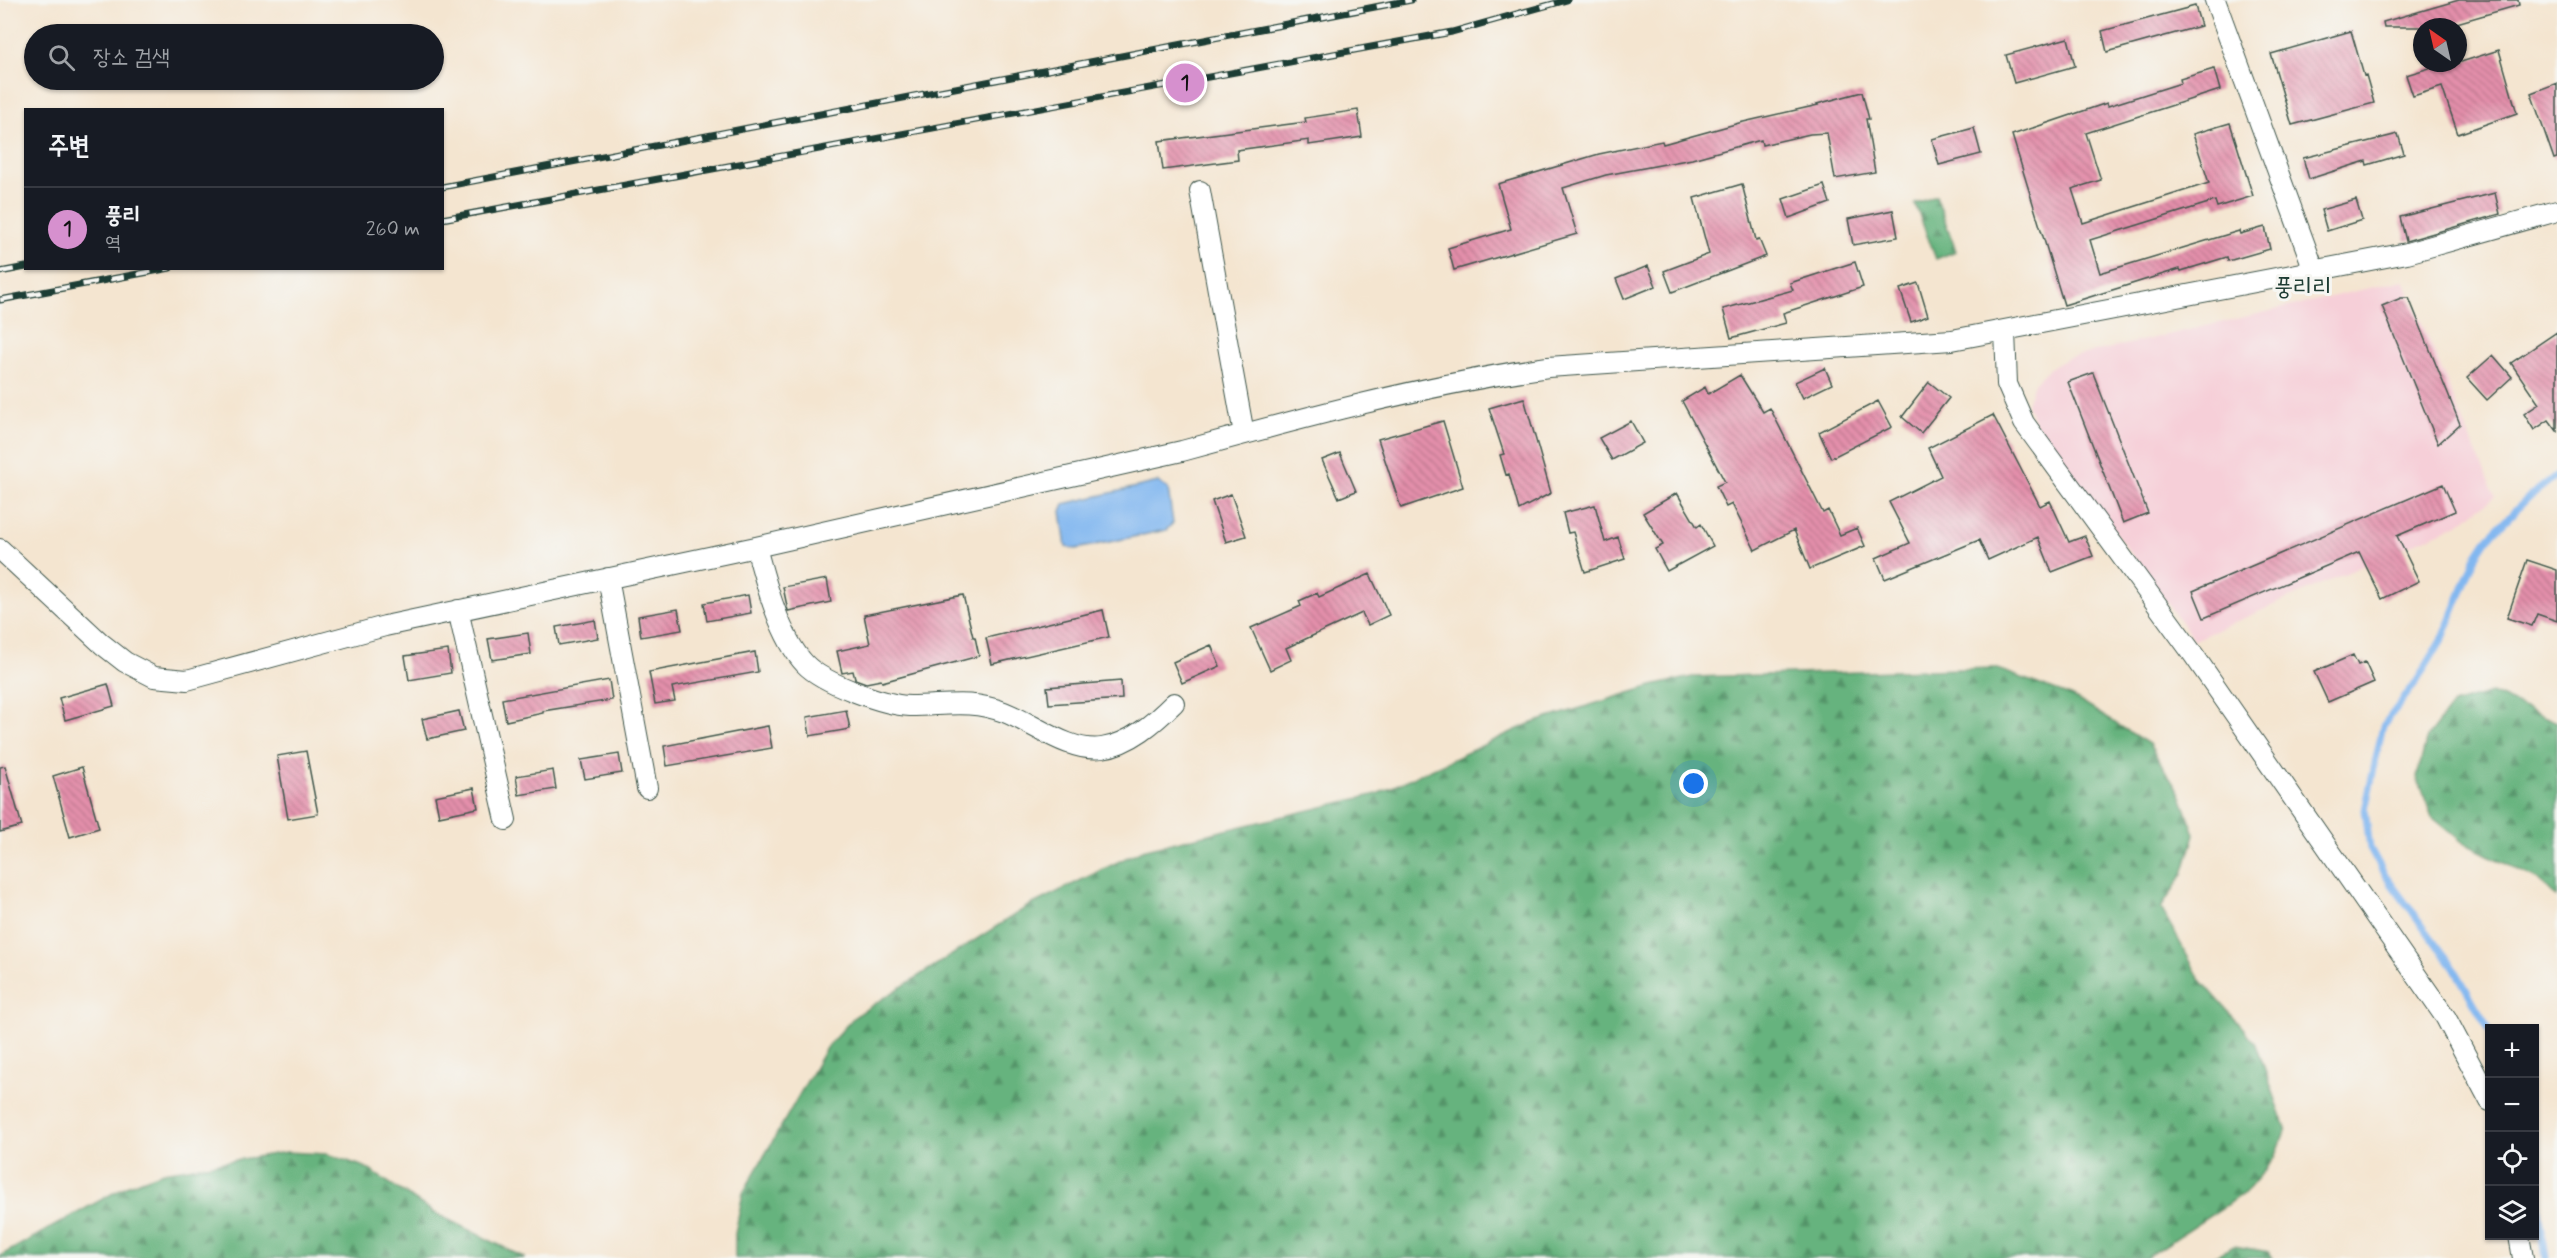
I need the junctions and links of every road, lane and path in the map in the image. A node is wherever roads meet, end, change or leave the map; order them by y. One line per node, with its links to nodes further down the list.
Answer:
1 (2215, 0): 4 (street)
2 (1200, 191): 6 (street)
3 (2557, 211): 4 (street)
4 (2314, 270): 5 (street)
5 (2005, 331): 6 (street); 14 (street)
6 (1244, 434): 7 (street)
7 (756, 547): 9 (street); 11 (street)
8 (0, 549): 10 (street)
9 (608, 578): 10 (street); 12 (street)
10 (458, 610): 13 (street)
11 (1174, 703)
12 (647, 788)
13 (506, 820)
14 (2485, 1092)
15 (2520, 1240): 16 (street)
16 (2523, 1258)

